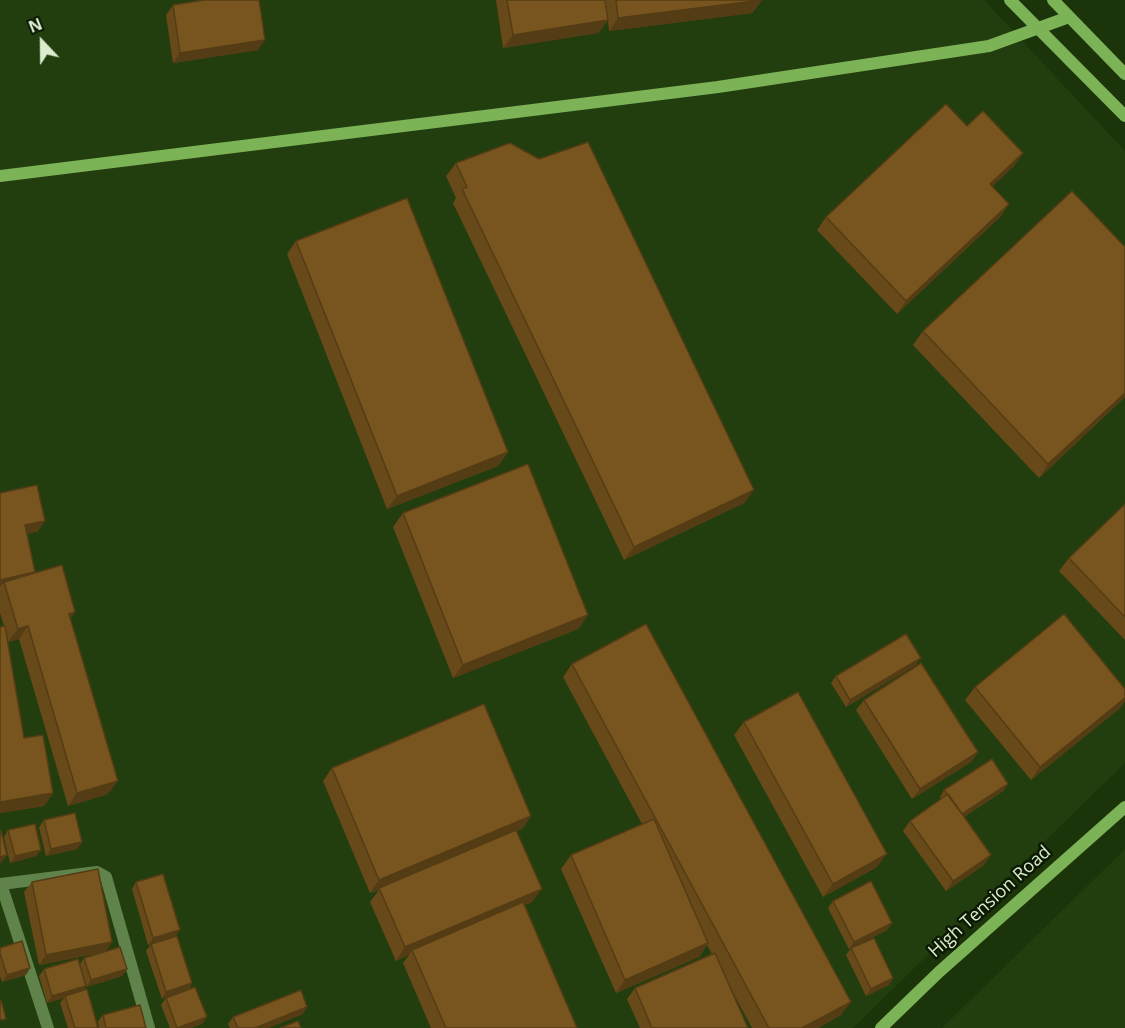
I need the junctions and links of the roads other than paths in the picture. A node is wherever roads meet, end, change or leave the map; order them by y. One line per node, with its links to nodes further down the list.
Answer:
1 (1010, 0): 4 (street)
2 (1053, 0): 3 (street)
3 (1069, 17): 4 (street); 5 (street)
4 (1037, 28): 6 (street); 7 (street)
5 (1125, 74)
6 (1125, 117)
7 (0, 176)
8 (1125, 807): 12 (street, High Tension Road)
9 (1, 884): 10 (street); 11 (street)
10 (48, 1028)
11 (149, 1028)
12 (881, 1028)

